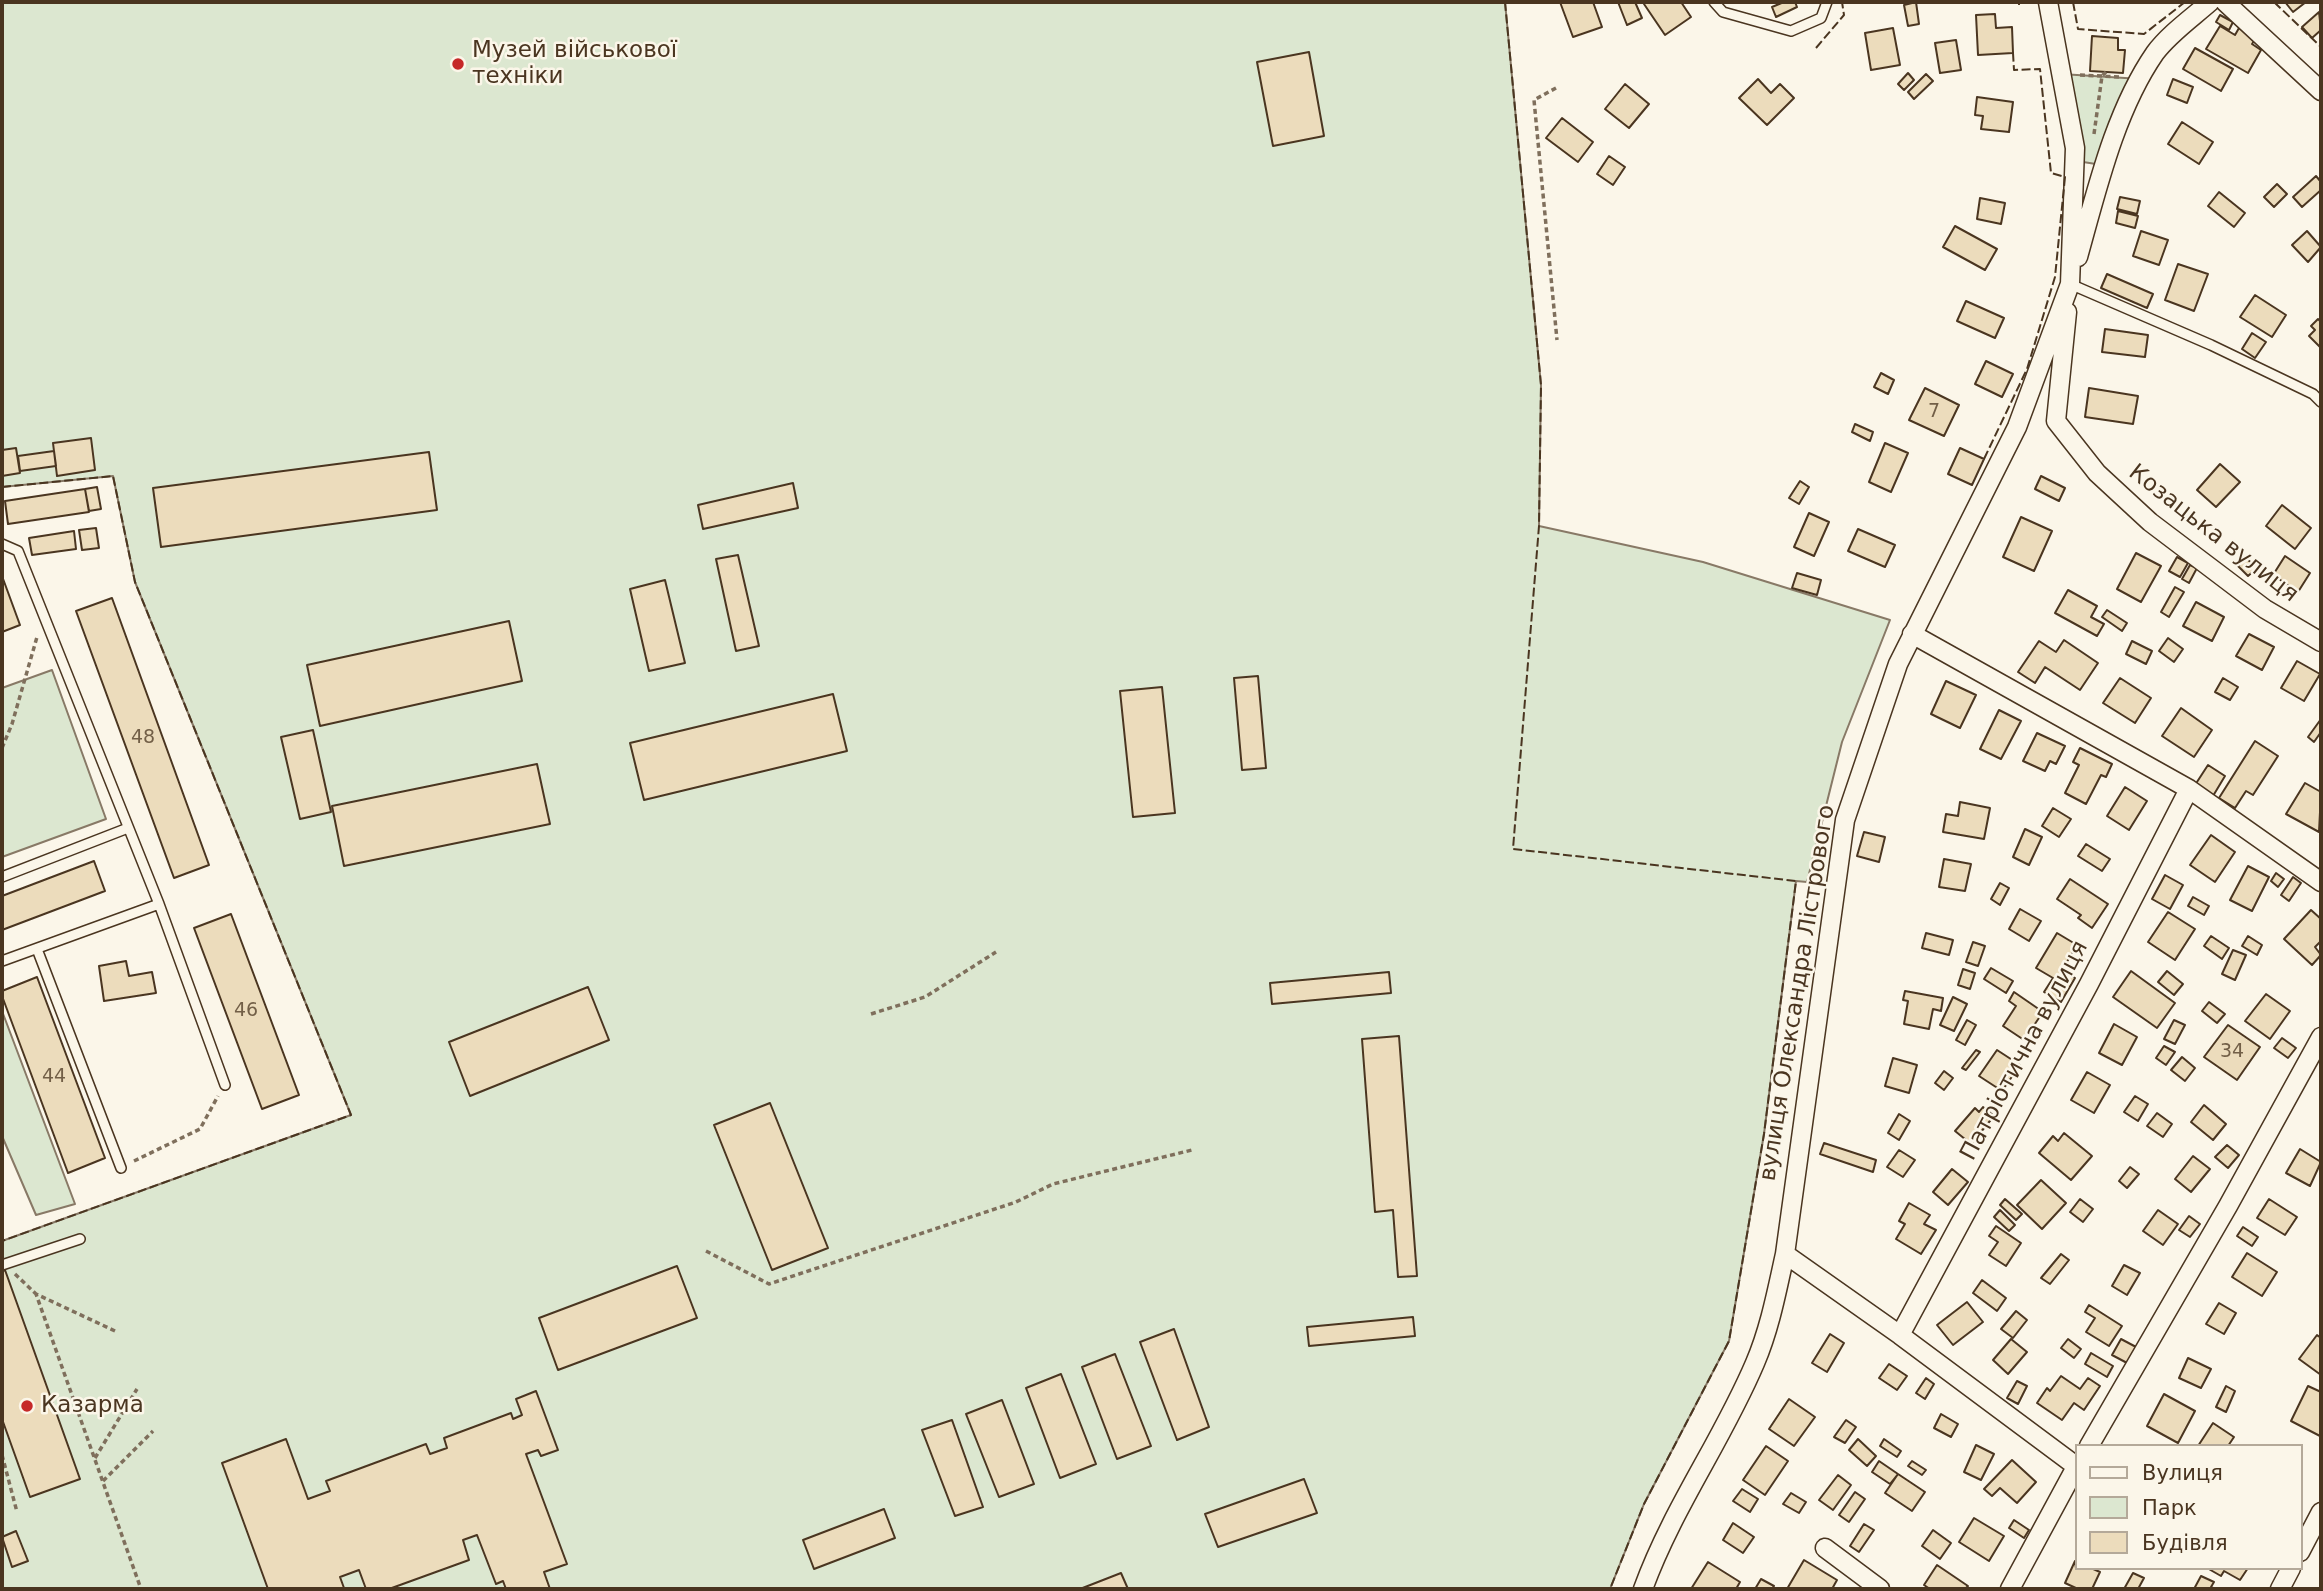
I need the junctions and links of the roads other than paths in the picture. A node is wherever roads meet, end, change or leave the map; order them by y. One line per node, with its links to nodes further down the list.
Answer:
1 (1714, 2): 2 (lane)
2 (1827, 2)
3 (2048, 2): 7 (street, вулиця Олександра Лістрового)
4 (2210, 2): 8 (street)
5 (2225, 2): 6 (street)
6 (2321, 91)
7 (2075, 148): 8 (street); 9 (street, вулиця Олександра Лістрового)
8 (2106, 156): 9 (street)
9 (2070, 284): 10 (lane); 11 (street); 12 (street, вулиця Олександра Лістрового)
10 (2321, 402)
11 (2056, 421): 12 (street); 15 (street, Козацька вулиця)
12 (2017, 426): 14 (street, вулиця Олександра Лістрового)
13 (2, 544): 17 (lane)
14 (1912, 634): 16 (street); 27 (street, вулиця Олександра Лістрового)
15 (2321, 642)
16 (2189, 789): 19 (street); 29 (street, Патріотична вулиця)
17 (128, 828): 18 (lane); 20 (lane)
18 (2, 877)
19 (2321, 882)
20 (159, 904): 21 (lane); 24 (lane)
21 (37, 949): 22 (lane); 25 (lane)
22 (2, 961)
23 (2321, 1037): 30 (street)
24 (225, 1086)
25 (121, 1168)
26 (80, 1239): 28 (lane)
27 (1785, 1254): 29 (street); 37 (street, вулиця Олександра Лістрового)
28 (3, 1265)
29 (1900, 1335): 31 (street)
30 (2090, 1444)
31 (2074, 1466)
32 (2074, 1471): 39 (street)
33 (2321, 1513): 35 (street)
34 (1825, 1548): 38 (street)
35 (2302, 1548)
36 (2290, 1570): 40 (street)
37 (1643, 1589)
38 (1880, 1589)
39 (2010, 1589)
40 (2280, 1589)

